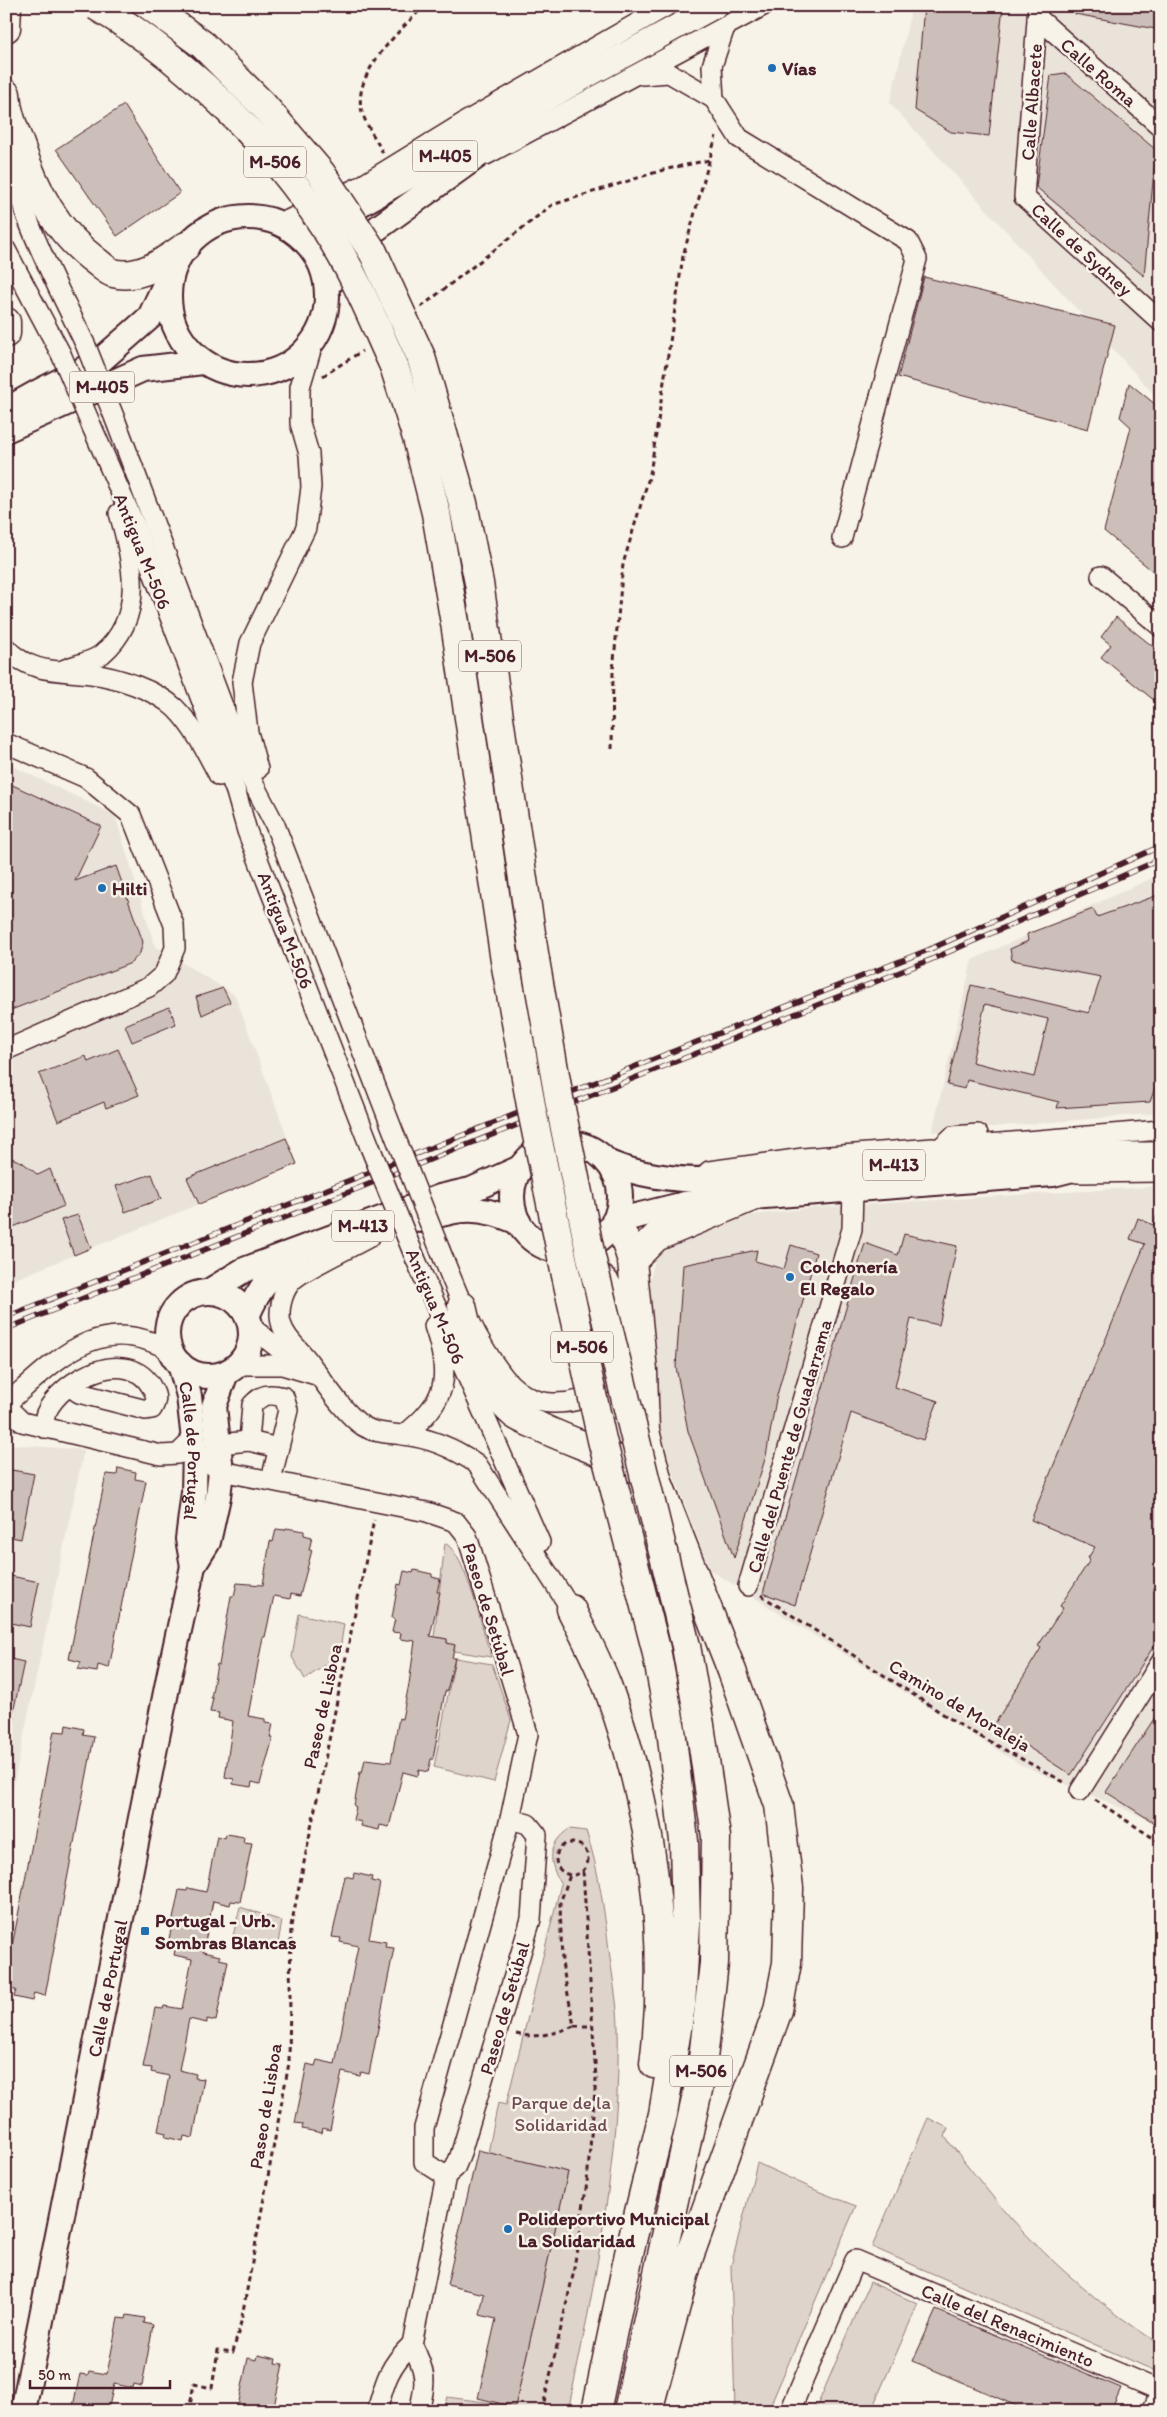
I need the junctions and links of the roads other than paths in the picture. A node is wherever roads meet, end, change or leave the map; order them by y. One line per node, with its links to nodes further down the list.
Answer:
1 (7, 6): 8 (highway)
2 (96, 6): 80 (highway, M-506, bridge)
3 (150, 6): 87 (highway, M-506, bridge)
4 (667, 6): 16 (street)
5 (763, 6): 7 (street)
6 (1037, 12): 13 (street, Calle Roma); 15 (street, Calle Albacete)
7 (720, 16): 9 (main road, M-405); 10 (street); 12 (street)
8 (6, 28)
9 (593, 72): 14 (main road, M-405); 16 (main road, M-405)
10 (636, 75): 12 (street); 14 (street)
11 (7, 102): 18 (highway); 34 (street, Antigua M-506, bridge)
12 (718, 106): 28 (street)
13 (1161, 127)
14 (452, 174): 19 (main road, M-405)
15 (1024, 197): 21 (street, Calle de Sydney)
16 (286, 227): 18 (main road, M-405); 19 (main road, M-405)
17 (6, 250): 27 (street, Antigua M-506, bridge)
18 (181, 254): 24 (main road, M-405); 25 (main road, M-405)
19 (327, 290): 23 (main road, M-405)
20 (6, 322): 22 (highway)
21 (1161, 322)
22 (6, 333)
23 (314, 340): 24 (main road, M-405); 34 (street)
24 (203, 362): 26 (main road, M-405)
25 (6, 410)
26 (6, 430)
27 (95, 435): 32 (street); 35 (street, Antigua M-506)
28 (842, 538)
29 (1101, 576): 30 (street)
30 (1161, 627)
31 (6, 648): 32 (street)
32 (57, 673): 35 (street)
33 (6, 743): 36 (street)
34 (275, 825): 56 (street, Antigua M-506, bridge)
35 (247, 831): 53 (street, Antigua M-506, bridge)
36 (6, 1050)
37 (1161, 1119): 39 (street)
38 (1161, 1130): 39 (street)
39 (940, 1148): 46 (street)
40 (1161, 1154): 41 (main road, M-413)
41 (1126, 1156): 45 (main road, M-413); 46 (main road, M-413)
42 (609, 1163): 43 (main road, M-413); 46 (main road, M-413); 50 (main road)
43 (520, 1168): 49 (main road, M-413); 55 (main road, M-413)
44 (1161, 1172): 45 (street)
45 (1053, 1174): 47 (main road, M-413)
46 (663, 1177)
47 (853, 1189): 48 (main road, M-413); 74 (street, Calle del Puente de Guadarrama)
48 (752, 1197): 50 (main road, M-413); 54 (highway)
49 (518, 1222): 51 (main road, M-413); 52 (main road, M-413)
50 (615, 1222): 52 (main road); 54 (highway)
51 (370, 1237): 57 (main road, M-413); 59 (street)
52 (564, 1252): 56 (street, Antigua M-506)
53 (416, 1260): 65 (street); 75 (street, Antigua M-506)
54 (632, 1261): 72 (highway)
55 (208, 1292): 57 (main road); 58 (main road, M-413)
56 (462, 1306): 72 (highway)
57 (249, 1321): 59 (street); 60 (main road, M-413)
58 (175, 1358): 60 (main road); 63 (street); 67 (main road, Calle de Portugal)
59 (309, 1360): 61 (street)
60 (232, 1369): 61 (street); 68 (main road, Calle de Portugal)
61 (319, 1376): 65 (street)
62 (69, 1386): 64 (street)
63 (6, 1405): 64 (street)
64 (44, 1428): 67 (street)
65 (404, 1435): 75 (street)
66 (249, 1441): 68 (street); 69 (street); 69 (street)
67 (194, 1444): 70 (street, Paseo de Setúbal); 73 (main road, Calle de Portugal)
68 (219, 1444): 70 (main road, Calle de Portugal)
69 (278, 1448): 71 (street)
70 (221, 1471): 71 (street, Paseo de Setúbal); 73 (main road, Calle de Portugal)
71 (271, 1480): 78 (street, Paseo de Setúbal)
72 (658, 1482): 88 (highway)
73 (193, 1566): 83 (main road, Calle de Portugal)
74 (748, 1586)
75 (571, 1609): 80 (highway)
76 (1161, 1662): 77 (street)
77 (1080, 1791)
78 (510, 1819): 79 (street, Paseo de Setúbal); 79 (street, Paseo de Setúbal)
79 (446, 2176): 81 (street, Paseo de Setúbal)
80 (630, 2249): 86 (highway, M-506)
81 (412, 2344): 84 (street); 85 (street)
82 (1161, 2391): 89 (street, Calle del Renacimiento); 90 (street)
83 (23, 2411)
84 (376, 2411)
85 (419, 2411)
86 (596, 2411)
87 (628, 2411)
88 (648, 2411)
89 (790, 2411)
90 (1152, 2411)

